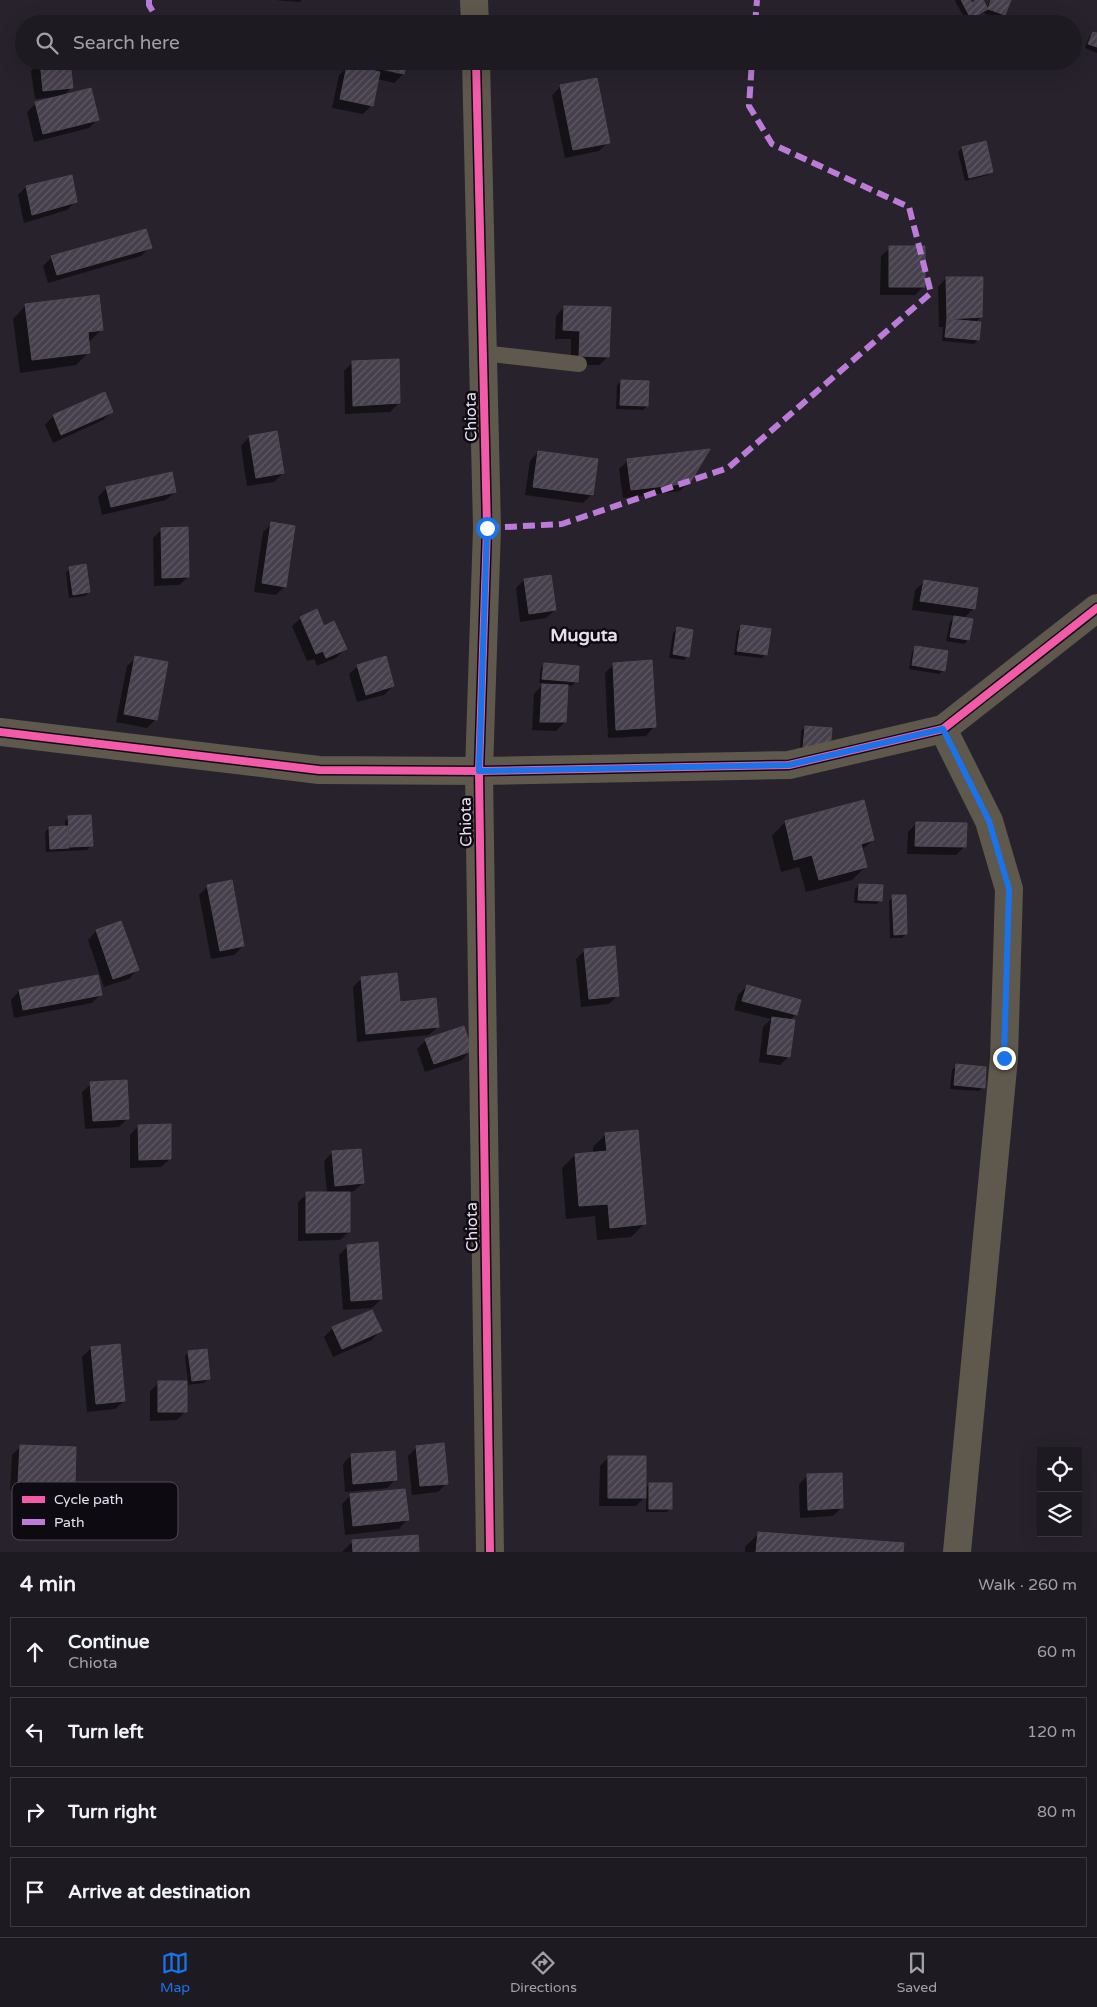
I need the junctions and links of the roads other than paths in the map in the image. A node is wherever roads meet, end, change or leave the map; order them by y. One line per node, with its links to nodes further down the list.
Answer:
1 (474, 0): 2 (street)
2 (475, 15)
3 (476, 70): 4 (street, Chiota)
4 (483, 353): 5 (lane); 9 (street, Chiota)
5 (579, 364)
6 (1097, 608): 7 (street)
7 (943, 729): 9 (street); 11 (street)
8 (0, 732): 9 (street)
9 (479, 771): 10 (street, Chiota)
10 (490, 1552)
11 (957, 1552)

